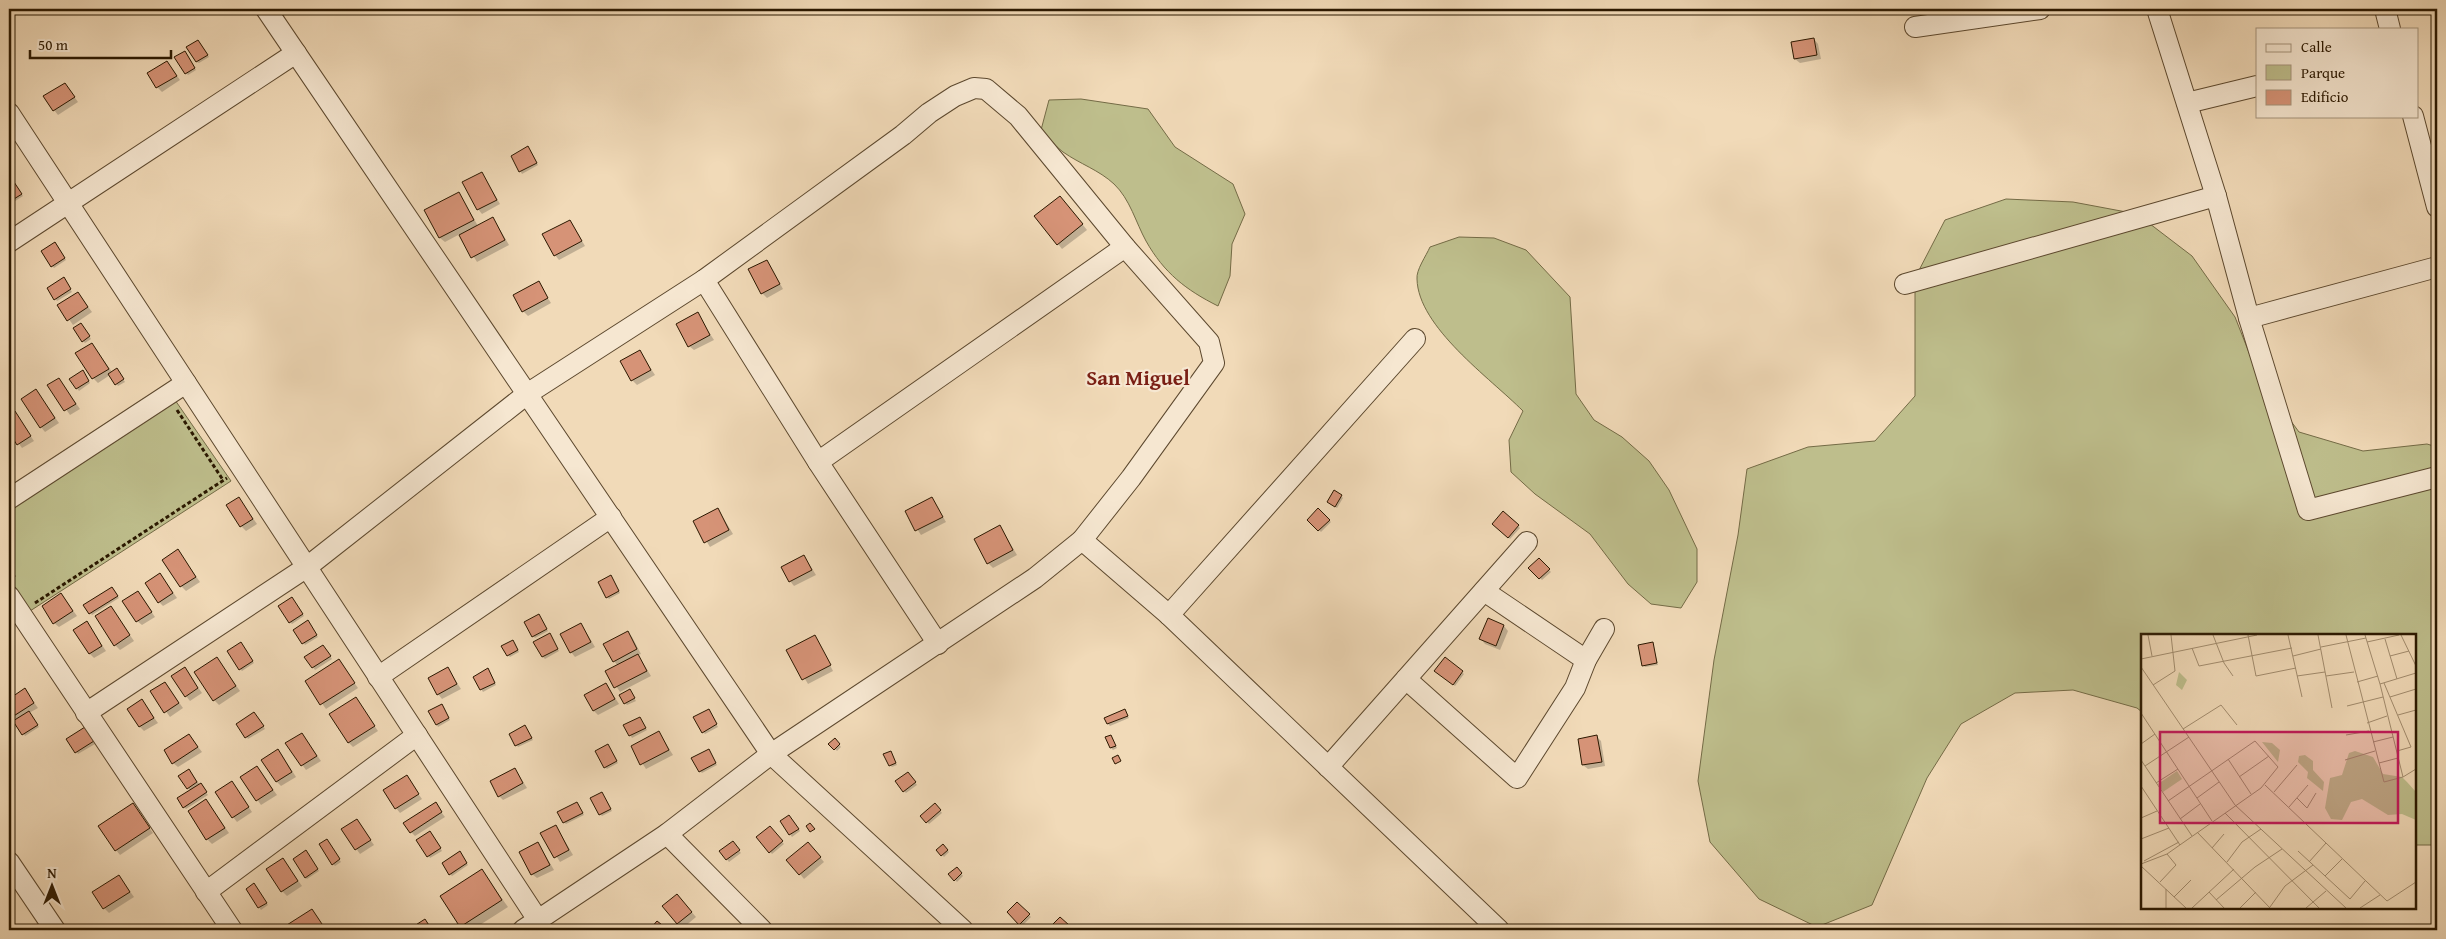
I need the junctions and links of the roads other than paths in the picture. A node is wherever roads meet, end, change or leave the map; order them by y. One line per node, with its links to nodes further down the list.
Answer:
1 (266, 9): 7 (street)
2 (2040, 9): 5 (street)
3 (2157, 9): 9 (street)
4 (2385, 9): 6 (street)
5 (1914, 27)
6 (2390, 28)
7 (296, 53): 14 (street); 23 (street)
8 (2256, 86): 9 (street)
9 (2187, 103): 12 (street)
10 (9, 112): 14 (street)
11 (2414, 118): 13 (street)
12 (2216, 196): 19 (street); 20 (street)
13 (2436, 199)
14 (68, 202): 15 (street); 22 (street)
15 (9, 242)
16 (1125, 247): 18 (street); 24 (street); 28 (street)
17 (2437, 267): 20 (street)
18 (704, 280): 23 (street); 24 (street)
19 (1905, 284)
20 (2249, 318): 25 (street)
21 (1414, 339): 33 (street)
22 (186, 383): 26 (street); 30 (street)
23 (527, 394): 27 (street); 30 (street)
24 (818, 462): 35 (street)
25 (2437, 477)
26 (9, 499)
27 (611, 517): 37 (street); 41 (street)
28 (1082, 540): 33 (street); 35 (street)
29 (1527, 542): 31 (street)
30 (307, 567): 37 (street); 39 (street)
31 (1484, 591): 36 (street); 38 (street)
32 (9, 596): 39 (street)
33 (1169, 614): 42 (street)
34 (1604, 629): 36 (street)
35 (938, 644): 41 (street)
36 (1586, 660): 38 (street)
37 (378, 677): 40 (street)
38 (1406, 679): 42 (street)
39 (86, 713): 45 (street)
40 (417, 735): 45 (street); 46 (street)
41 (771, 754): 43 (street); 50 (street)
42 (1328, 767): 51 (street)
43 (667, 834): 46 (street); 49 (street)
44 (9, 862): 47 (street)
45 (206, 892): 48 (street)
46 (530, 925)
47 (55, 930)
48 (232, 930)
49 (762, 930)
50 (963, 930)
51 (1499, 930)

